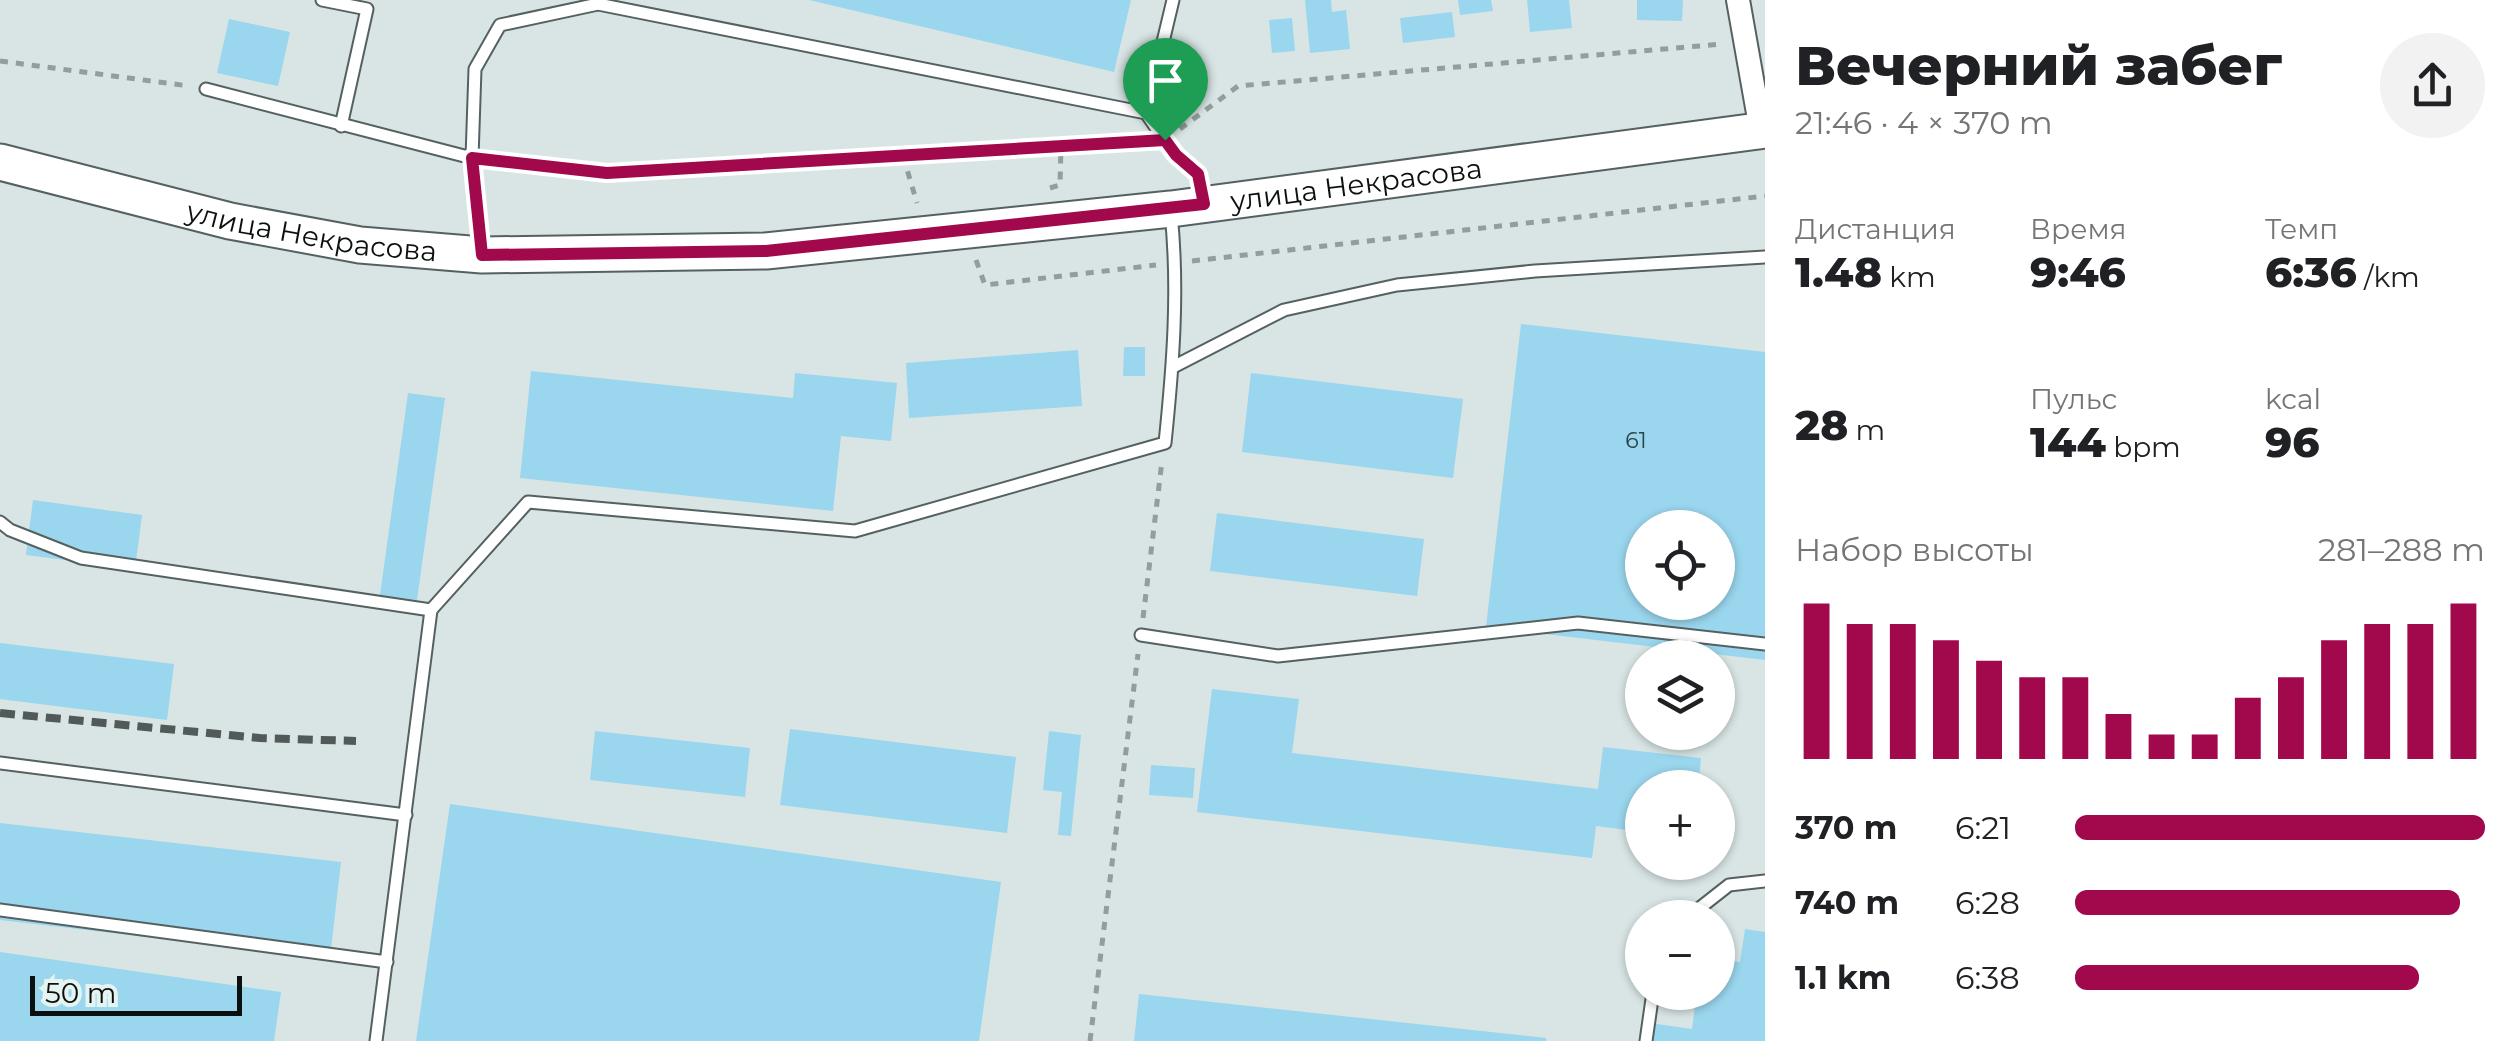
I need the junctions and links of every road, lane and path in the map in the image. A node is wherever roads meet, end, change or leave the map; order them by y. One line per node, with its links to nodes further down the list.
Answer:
1 (322, 0): 8 (lane)
2 (1173, 0): 7 (lane)
3 (1738, 0): 4 (street)
4 (1744, 42): 9 (street); 10 (path)
5 (0, 61): 6 (path)
6 (206, 89): 8 (lane)
7 (1146, 113): 10 (lane); 12 (lane)
8 (342, 126): 12 (lane)
9 (1763, 130): 16 (main road, улица Некрасова)
10 (1165, 140): 11 (path); 16 (lane)
11 (1061, 146): 12 (path); 14 (path)
12 (472, 158): 17 (lane)
13 (0, 162): 17 (main road, улица Некрасова)
14 (1041, 190)
15 (1765, 196): 19 (path)
16 (1187, 207): 17 (main road, улица Некрасова); 19 (lane)
17 (482, 255)
18 (1765, 257): 21 (lane)
19 (1176, 263): 20 (path); 21 (lane)
20 (984, 285)
21 (1173, 367): 22 (lane)
22 (1165, 443): 24 (lane); 25 (path)
23 (0, 522): 24 (lane)
24 (431, 610): 28 (lane)
25 (1140, 635): 26 (lane); 35 (path)
26 (1765, 644)
27 (0, 764): 28 (lane)
28 (406, 815): 32 (lane)
29 (1765, 881): 30 (lane)
30 (1709, 900)
31 (0, 910): 32 (lane)
32 (387, 962): 34 (lane)
33 (1650, 1010): 36 (lane)
34 (376, 1041)
35 (1090, 1041)
36 (1646, 1041)

